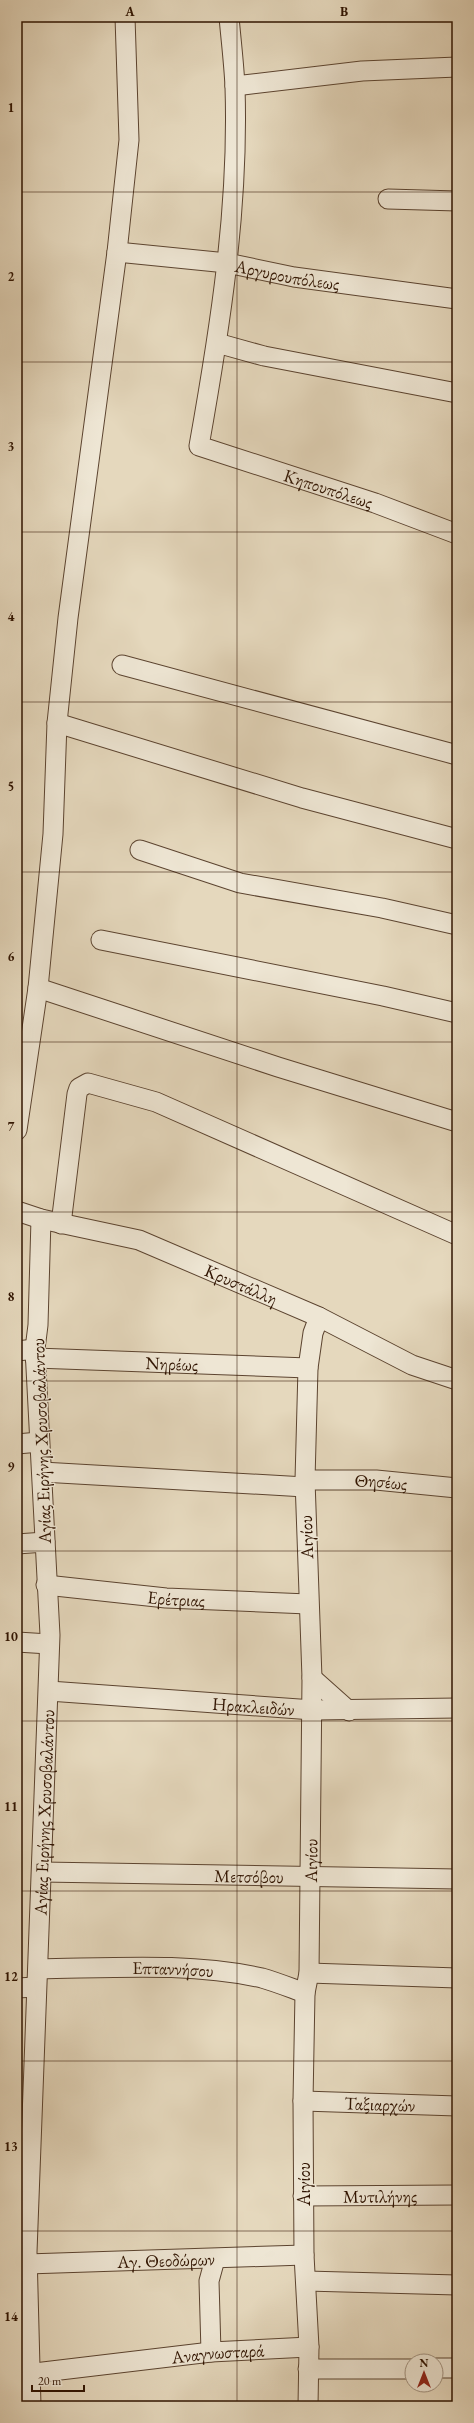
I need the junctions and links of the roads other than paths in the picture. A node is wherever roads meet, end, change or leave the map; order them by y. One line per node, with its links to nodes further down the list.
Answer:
1 (125, 17): 7 (street)
2 (229, 17): 4 (street)
3 (457, 67): 4 (street)
4 (234, 86): 8 (street)
5 (388, 199): 6 (street)
6 (457, 201)
7 (117, 252): 8 (street, Αργυρουπόλεως); 14 (street)
8 (227, 263): 9 (street, Αργυρουπόλεως); 10 (street)
9 (457, 299)
10 (217, 344): 11 (street); 12 (street, Κηπουπόλεως)
11 (457, 393)
12 (457, 534)
13 (122, 665): 15 (street)
14 (58, 723): 16 (street); 20 (street)
15 (457, 755)
16 (457, 839)
17 (140, 850): 18 (street)
18 (457, 925)
19 (101, 940): 21 (street)
20 (38, 988): 22 (street); 23 (street)
21 (457, 1013)
22 (457, 1122)
23 (17, 1130)
24 (17, 1211): 25 (street, Κρυστάλλη)
25 (40, 1220): 26 (street, Κρυστάλλη); 29 (street, Αγίας Ειρήνης Χρυσοβαλάντου)
26 (61, 1224): 27 (street); 28 (street, Κρυστάλλη)
27 (457, 1235)
28 (319, 1317): 30 (street, Αιγίου); 31 (street, Κρυστάλλη)
29 (29, 1353): 30 (street, Νηρέως); 32 (street, Αγίας Ειρήνης Χρυσοβαλάντου)
30 (308, 1368): 35 (street, Αιγίου)
31 (457, 1380)
32 (39, 1442): 33 (street); 34 (street, Αγίας Ειρήνης Χρυσοβαλάντου)
33 (17, 1444)
34 (42, 1472): 35 (street, Θησέως); 37 (street, Αγίας Ειρήνης Χρυσοβαλάντου)
35 (305, 1483): 36 (street, Θησέως); 40 (street, Αιγίου)
36 (457, 1488)
37 (45, 1542): 38 (street); 39 (street, Αγίας Ειρήνης Χρυσοβαλάντου)
38 (17, 1544)
39 (46, 1585): 40 (street, Ερέτριας); 42 (street, Αγίας Ειρήνης Χρυσοβαλάντου)
40 (308, 1604): 43 (street, Αιγίου)
41 (17, 1642): 42 (street)
42 (50, 1644): 44 (street, Αγίας Ειρήνης Χρυσοβαλάντου)
43 (312, 1678): 46 (street, Αιγίου); 47 (street)
44 (49, 1691): 46 (street, Ηρακλειδών); 48 (street, Αγίας Ειρήνης Χρυσοβαλάντου)
45 (457, 1708): 47 (street, Ηρακλειδών)
46 (313, 1710): 47 (street, Ηρακλειδών); 49 (street, Αιγίου)
47 (349, 1711)
48 (42, 1872): 49 (street, Μετσόβου); 52 (street, Αγίας Ειρήνης Χρυσοβαλάντου)
49 (311, 1877): 50 (street, Μετσόβου); 51 (street, Αιγίου)
50 (457, 1879)
51 (309, 1973): 53 (street); 55 (street, Αιγίου)
52 (38, 1978): 54 (street, Επταννήσου); 55 (street, Επταννήσου); 57 (street, Αγίας Ειρήνης Χρυσοβαλάντου)
53 (457, 1978)
54 (17, 1988)
55 (305, 1993): 56 (street, Αιγίου)
56 (303, 2101): 58 (street, Ταξιαρχών); 60 (street, Αιγίου)
57 (25, 2103): 62 (street, Αγίας Ειρήνης Χρυσοβαλάντου)
58 (457, 2106)
59 (457, 2195): 60 (street, Μυτιλήνης)
60 (303, 2196): 61 (street, Αιγίου)
61 (304, 2255): 63 (street, Αγ. Θεοδώρων); 64 (street, Αιγίου)
62 (24, 2256): 63 (street, Αγ. Θεοδώρων); 72 (street, Αγίας Ειρήνης Χρυσοβαλάντου)
63 (215, 2259): 67 (street)
64 (306, 2281): 65 (street); 66 (street, Αιγίου)
65 (457, 2285)
66 (309, 2347): 67 (street, Αναγνωσταρά); 71 (street, Αιγίου)
67 (211, 2352): 72 (street, Αναγνωσταρά)
68 (404, 2368): 71 (street)
69 (444, 2368): 70 (street)
70 (457, 2368)
71 (308, 2369): 74 (street, Αιγίου)
72 (24, 2375): 73 (street, Αγίας Ειρήνης Χρυσοβαλάντου)
73 (31, 2406)
74 (308, 2406)

